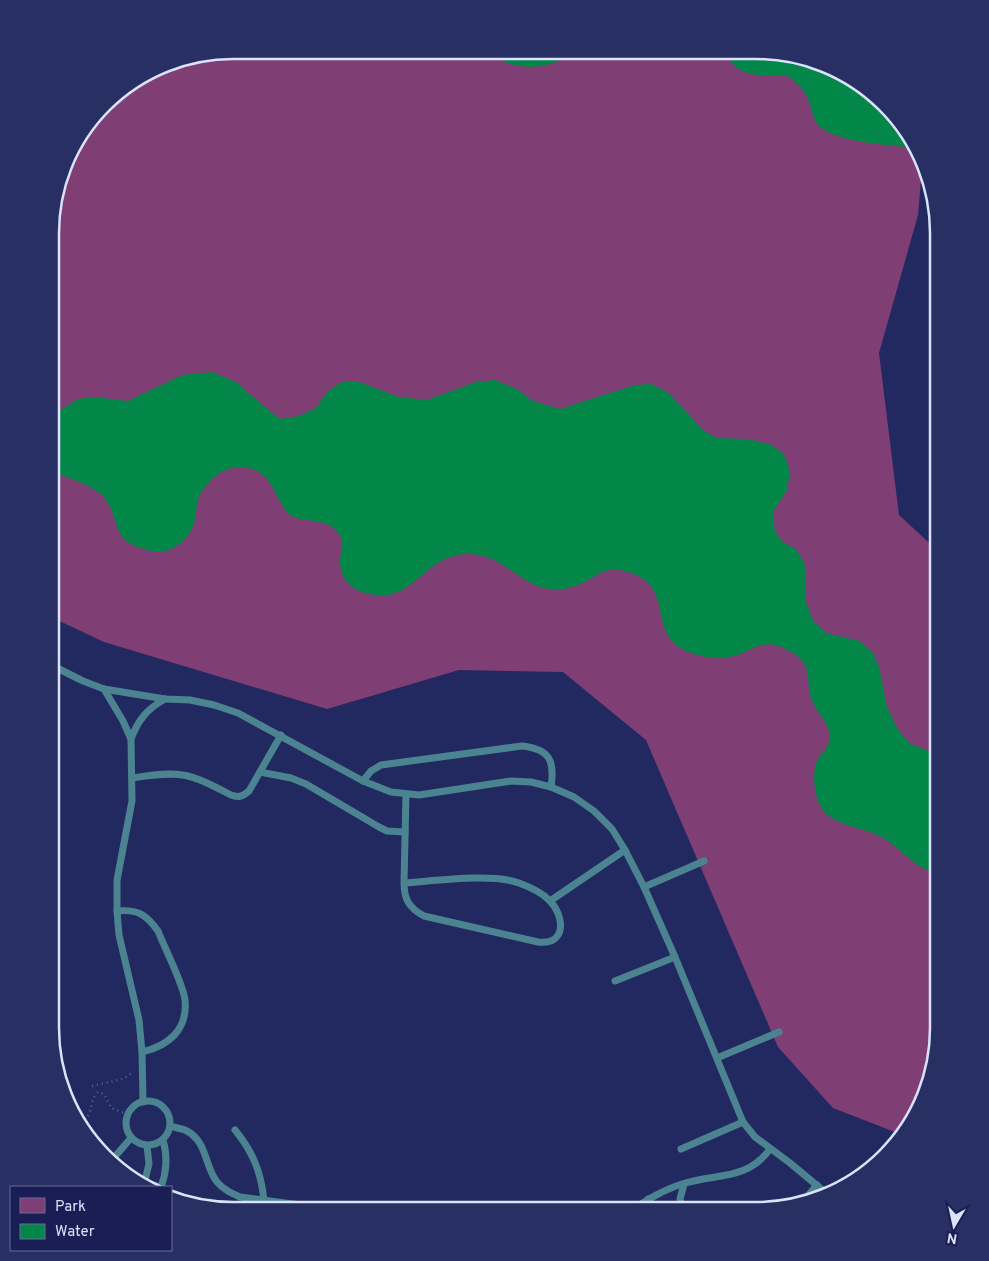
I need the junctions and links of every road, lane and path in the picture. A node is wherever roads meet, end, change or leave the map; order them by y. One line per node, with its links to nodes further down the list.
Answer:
1 (59, 669): 2 (lane)
2 (104, 689): 3 (lane); 5 (lane)
3 (165, 698): 4 (lane); 5 (lane)
4 (281, 735): 6 (lane); 8 (lane)
5 (131, 739): 7 (lane)
6 (260, 772): 7 (lane); 11 (lane)
7 (132, 778): 17 (lane)
8 (363, 781): 9 (lane); 10 (lane)
9 (551, 787): 10 (lane); 12 (lane)
10 (406, 794): 11 (lane)
11 (405, 832): 14 (lane)
12 (625, 850): 15 (lane); 16 (lane)
13 (704, 861): 15 (lane)
14 (404, 883): 16 (lane); 16 (lane)
15 (644, 887): 18 (lane)
16 (550, 901)
17 (116, 911): 21 (lane); 21 (lane)
18 (676, 957): 19 (lane); 22 (lane)
19 (615, 981)
20 (779, 1032): 22 (lane)
21 (142, 1052): 23 (lane)
22 (717, 1058): 28 (lane)
23 (143, 1072): 24 (path); 25 (lane)
24 (92, 1086)
25 (143, 1102): 26 (lane); 29 (lane)
26 (127, 1114): 27 (path); 31 (lane)
27 (88, 1116)
28 (743, 1122): 34 (lane); 35 (lane)
29 (170, 1126): 32 (lane); 44 (lane)
30 (235, 1130): 44 (lane)
31 (131, 1138): 33 (lane); 36 (lane)
32 (164, 1140): 33 (lane); 40 (lane)
33 (147, 1146): 37 (lane)
34 (681, 1149)
35 (770, 1149): 38 (lane); 39 (lane)
36 (116, 1156)
37 (145, 1178)
38 (684, 1184): 43 (lane); 48 (lane)
39 (817, 1185): 41 (lane); 42 (lane)
40 (161, 1186)
41 (822, 1189)
42 (810, 1193)
43 (648, 1199): 46 (lane); 47 (lane)
44 (264, 1200): 45 (lane)
45 (279, 1202)
46 (644, 1202)
47 (650, 1202)
48 (680, 1202)

